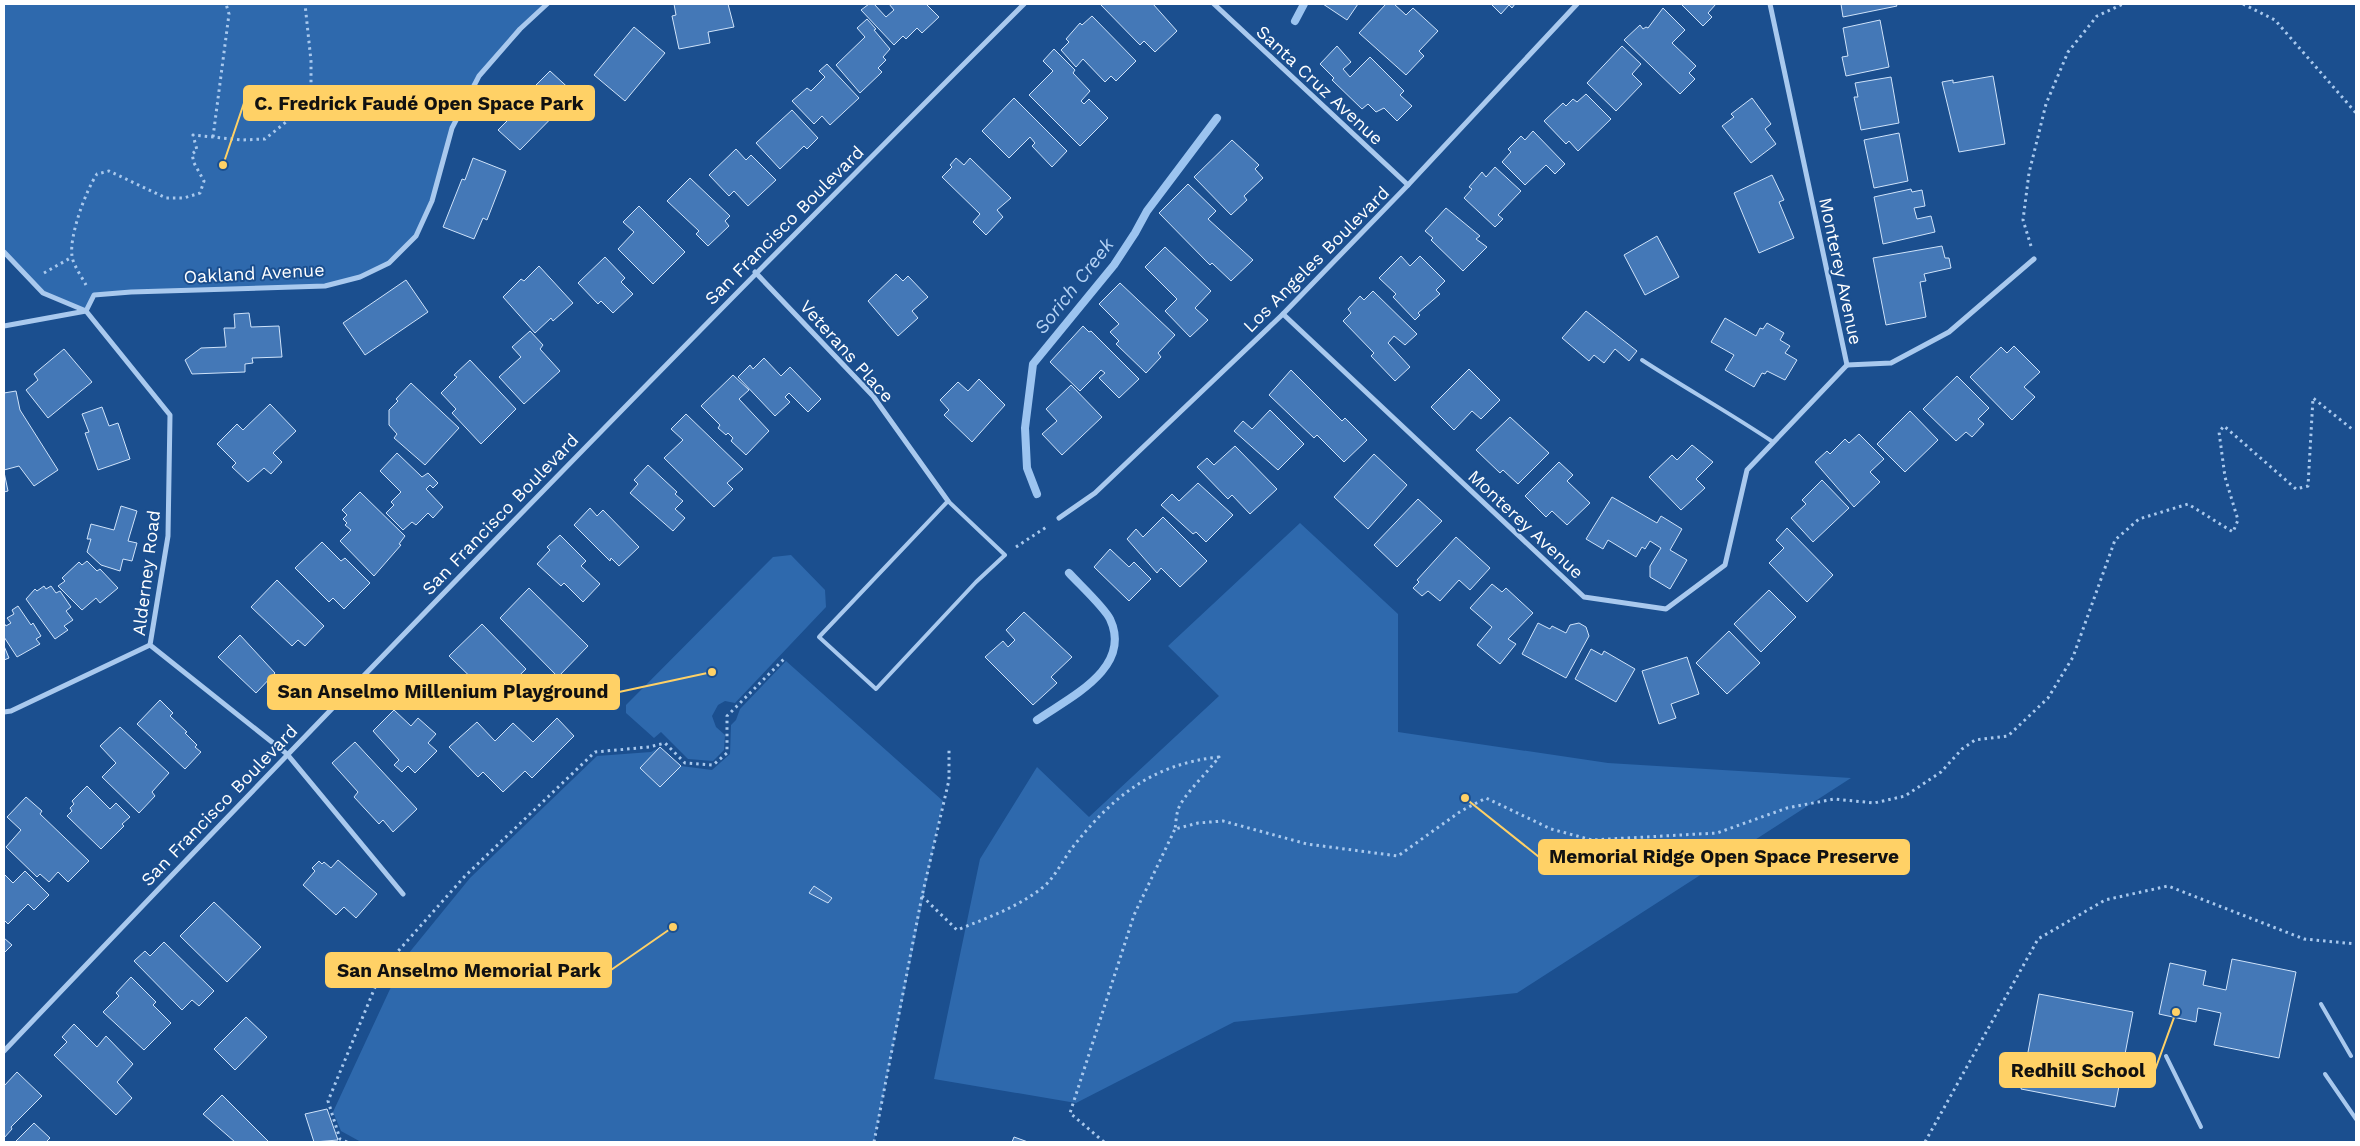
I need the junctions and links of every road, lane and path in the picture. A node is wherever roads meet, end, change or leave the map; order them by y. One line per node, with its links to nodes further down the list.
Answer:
1 (226, 4): 11 (path)
2 (305, 4): 11 (path)
3 (547, 4): 18 (street, Oakland Avenue)
4 (1024, 4): 16 (street, San Francisco Boulevard)
5 (1214, 4): 12 (street, Santa Cruz Avenue)
6 (1577, 4): 12 (street, Los Angeles Boulevard)
7 (1770, 4): 23 (street, Monterey Avenue)
8 (2124, 4): 15 (path)
9 (2243, 4): 10 (path)
10 (2356, 112)
11 (212, 137): 14 (path)
12 (1408, 185): 20 (street, Los Angeles Boulevard)
13 (4, 252): 17 (street, Alderney Road)
14 (72, 257): 17 (path); 18 (path)
15 (2034, 258): 23 (street)
16 (755, 272): 26 (street, Veterans Place); 33 (street, San Francisco Boulevard)
17 (33, 283): 19 (street, Alderney Road)
18 (94, 295): 19 (street)
19 (86, 311): 21 (street); 29 (street, Alderney Road)
20 (1283, 314): 25 (street, Monterey Avenue); 27 (street, Los Angeles Boulevard)
21 (4, 326)
22 (1642, 360): 25 (lane)
23 (1847, 365): 25 (street, Monterey Avenue)
24 (2356, 429): 34 (path)
25 (1773, 442)
26 (948, 501): 28 (lane); 28 (lane)
27 (1059, 518): 28 (path)
28 (1005, 555)
29 (150, 644): 31 (street); 33 (street, Alderney Road)
30 (784, 659): 45 (path)
31 (4, 712)
32 (949, 749): 36 (path)
33 (287, 754): 35 (street, Alderney Road); 39 (street, San Francisco Boulevard)
34 (1175, 829): 36 (path); 47 (path)
35 (403, 894)
36 (922, 896): 46 (path)
37 (2356, 944): 48 (path)
38 (2321, 1004): 41 (lane)
39 (4, 1051)
40 (2166, 1056): 44 (lane)
41 (2351, 1056)
42 (2325, 1074): 43 (lane)
43 (2356, 1120)
44 (2200, 1127)
45 (347, 1142)
46 (874, 1142)
47 (1104, 1142)
48 (1925, 1142)

